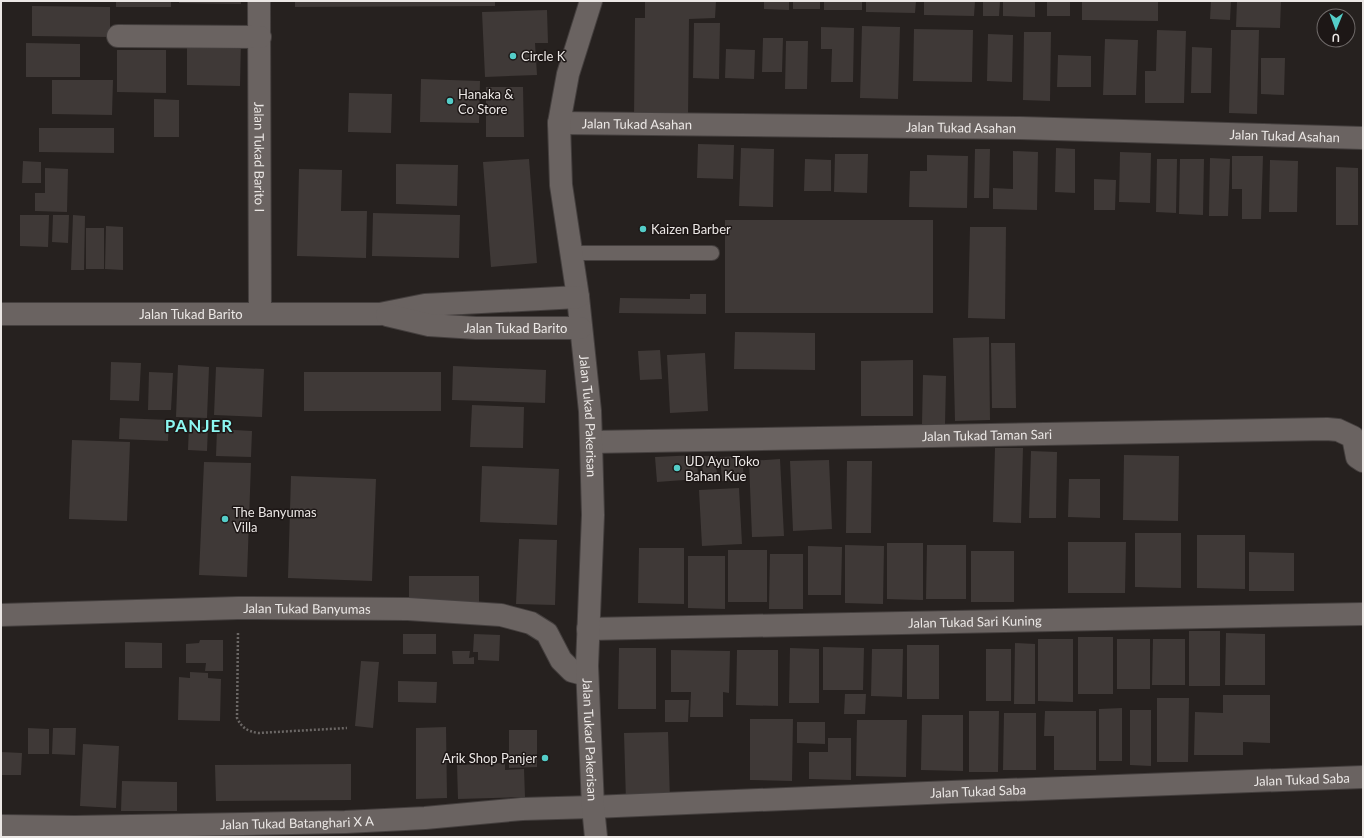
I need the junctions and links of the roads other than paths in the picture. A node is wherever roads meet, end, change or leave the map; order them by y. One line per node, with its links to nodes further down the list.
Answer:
1 (259, 1): 4 (street, Jalan Tukad Barito I)
2 (591, 1): 5 (street, Jalan Tukad Pakerisan)
3 (118, 36): 4 (street)
4 (260, 37): 11 (street, Jalan Tukad Barito I)
5 (559, 123): 6 (street, Jalan Tukad Asahan); 7 (street, Jalan Tukad Pakerisan)
6 (1363, 138)
7 (572, 253): 8 (lane); 9 (street, Jalan Tukad Pakerisan)
8 (712, 253)
9 (578, 297): 12 (street, Jalan Tukad Barito); 13 (street, Jalan Tukad Pakerisan)
10 (1, 314): 11 (street, Jalan Tukad Barito)
11 (260, 314): 12 (street, Jalan Tukad Barito)
12 (380, 314): 13 (street, Jalan Tukad Barito)
13 (580, 328): 14 (street, Jalan Tukad Pakerisan)
14 (591, 442): 15 (street, Jalan Tukad Taman Sari); 18 (street, Jalan Tukad Pakerisan)
15 (1363, 461)
16 (1363, 614): 18 (street, Jalan Tukad Sari Kuning)
17 (1, 615): 19 (street, Jalan Tukad Banyumas)
18 (588, 630): 19 (street, Jalan Tukad Pakerisan)
19 (587, 675): 21 (street, Jalan Tukad Pakerisan)
20 (1363, 777): 21 (street, Jalan Tukad Saba)
21 (593, 807): 23 (street, Jalan Tukad Batanghari X A); 24 (street, Jalan Tukad Pakerisan)
22 (1, 826): 23 (street, Jalan Tukad Batanghari X A)
23 (169, 831)
24 (596, 837)

